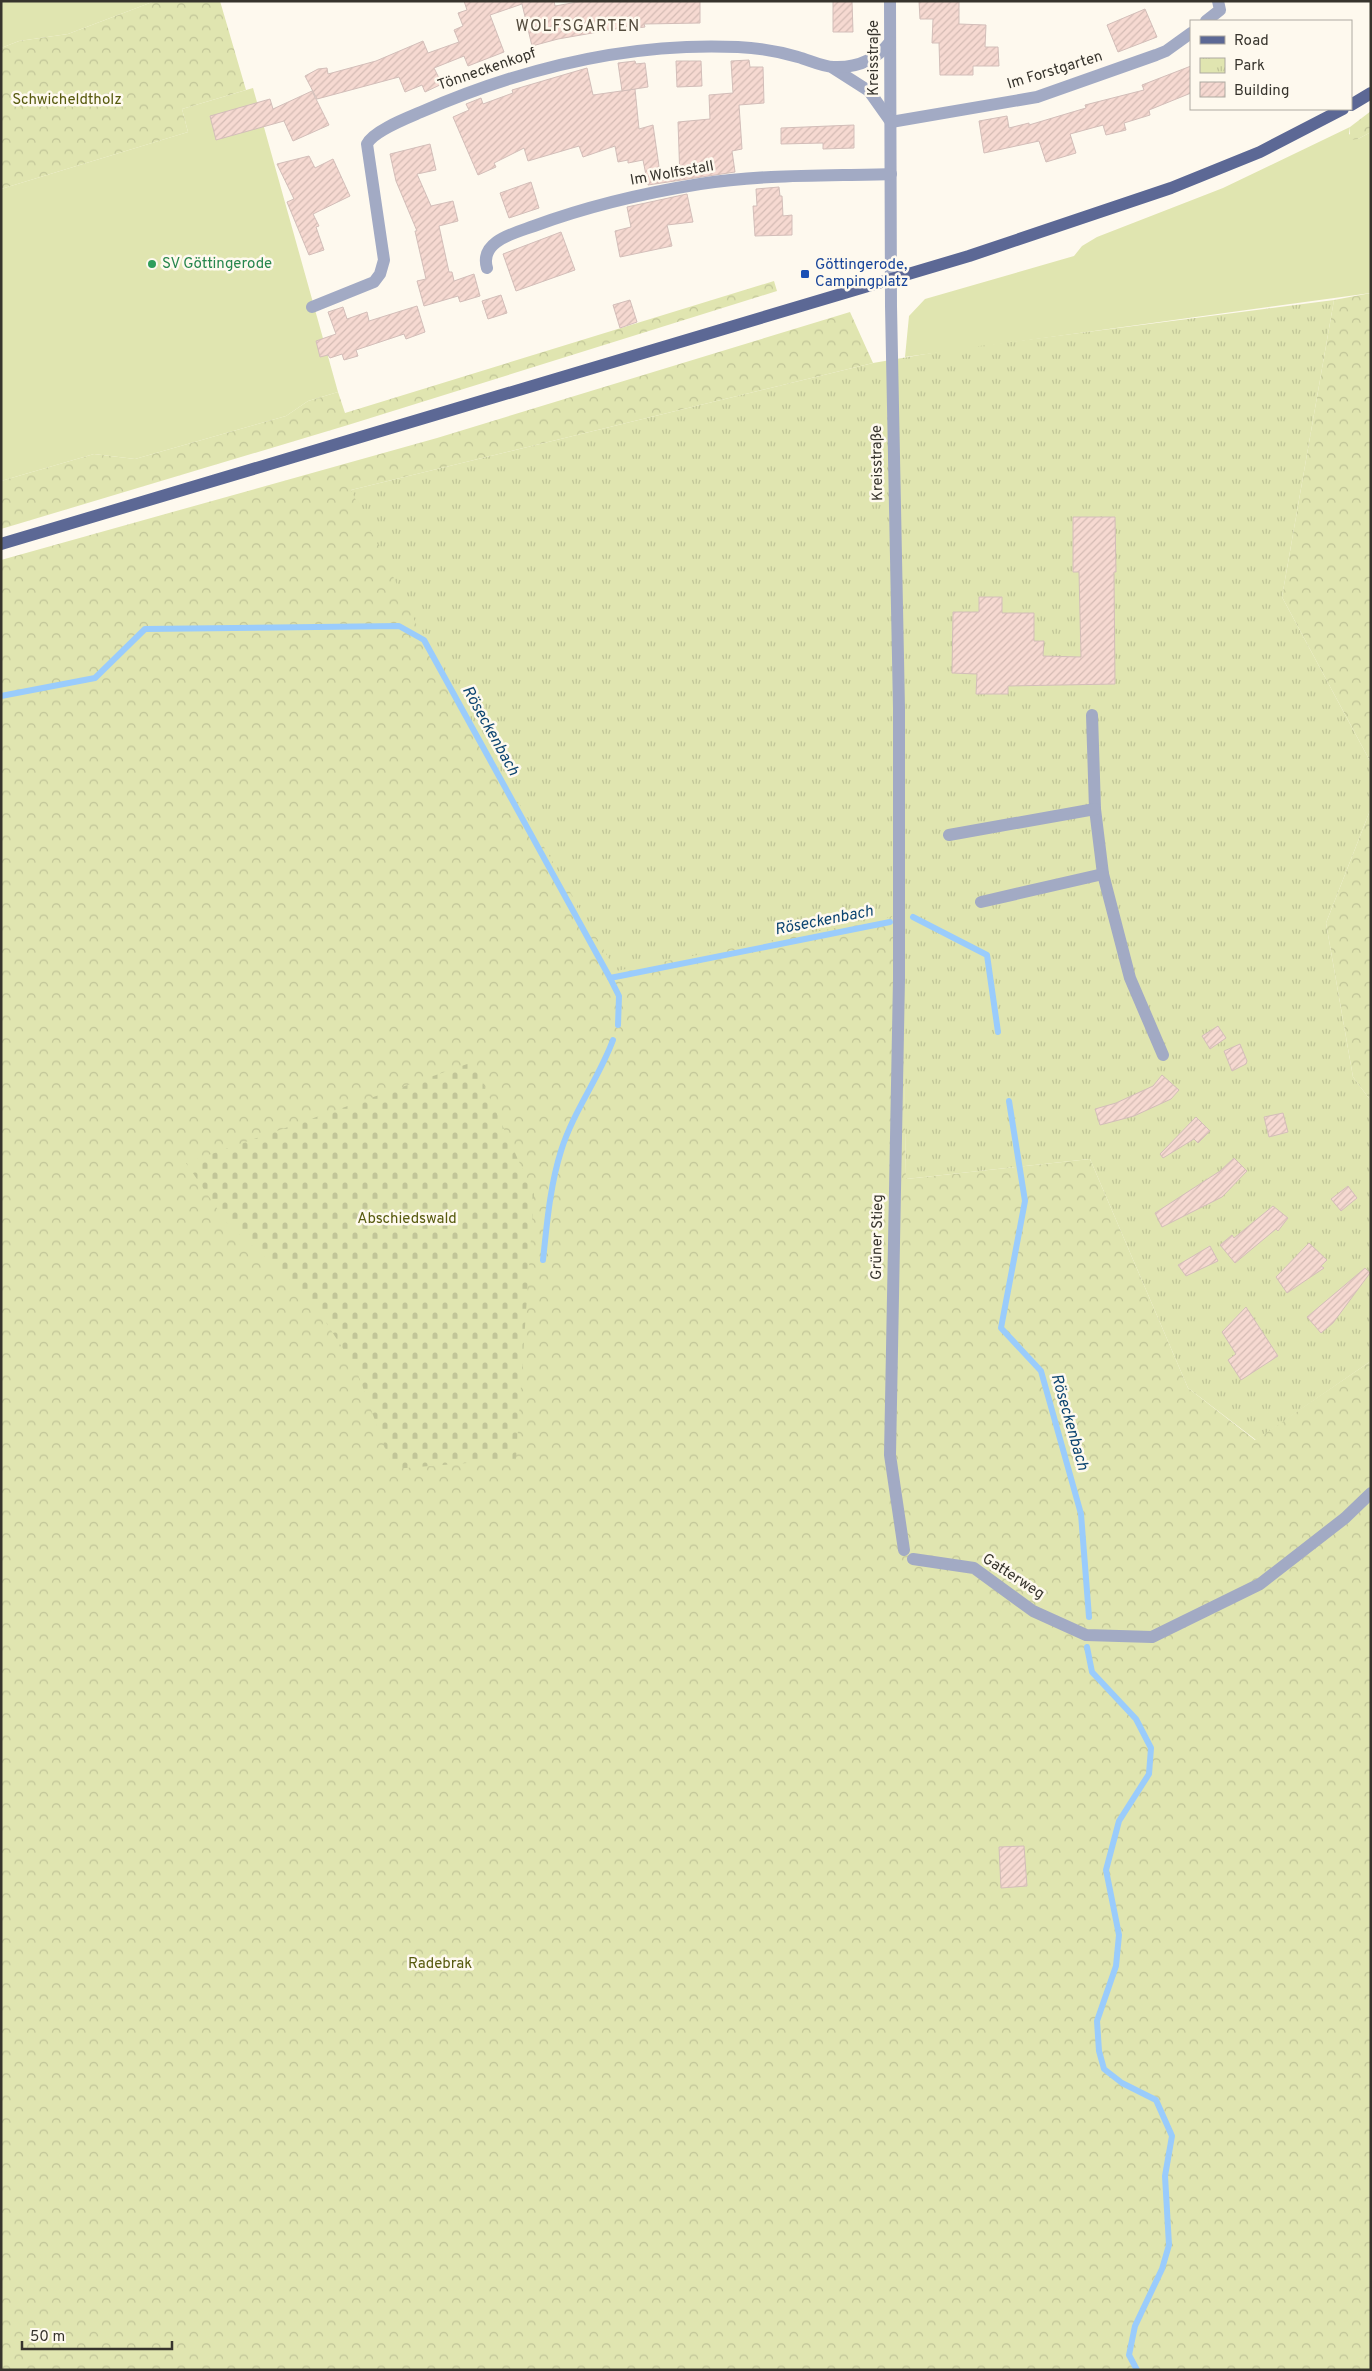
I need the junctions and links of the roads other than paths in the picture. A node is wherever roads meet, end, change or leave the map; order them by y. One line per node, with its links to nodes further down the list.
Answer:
1 (890, 1): 5 (street, Kreisstraße)
2 (1218, 1): 3 (street)
3 (1207, 20)
4 (1190, 34): 10 (street, Im Forstgarten)
5 (890, 42): 6 (street, Tönneckenkopf); 10 (street, Kreisstraße)
6 (833, 68): 10 (street, Tönneckenkopf); 14 (street, Tönneckenkopf)
7 (1371, 93): 8 (main road)
8 (1352, 103)
9 (1341, 110): 13 (main road)
10 (891, 122): 11 (street, Kreisstraße)
11 (891, 174): 12 (street, Im Wolfsstall); 13 (street, Kreisstraße)
12 (487, 268)
13 (892, 279): 15 (main road); 21 (street, Kreisstraße)
14 (312, 307)
15 (1, 544)
16 (1092, 715): 17 (street)
17 (1095, 809): 18 (street); 19 (street)
18 (949, 835)
19 (1103, 874): 20 (street); 22 (street)
20 (981, 902)
21 (898, 925): 24 (street, Grüner Stieg)
22 (1164, 1056)
23 (1371, 1493): 24 (street, Gatterweg)
24 (909, 1554)

